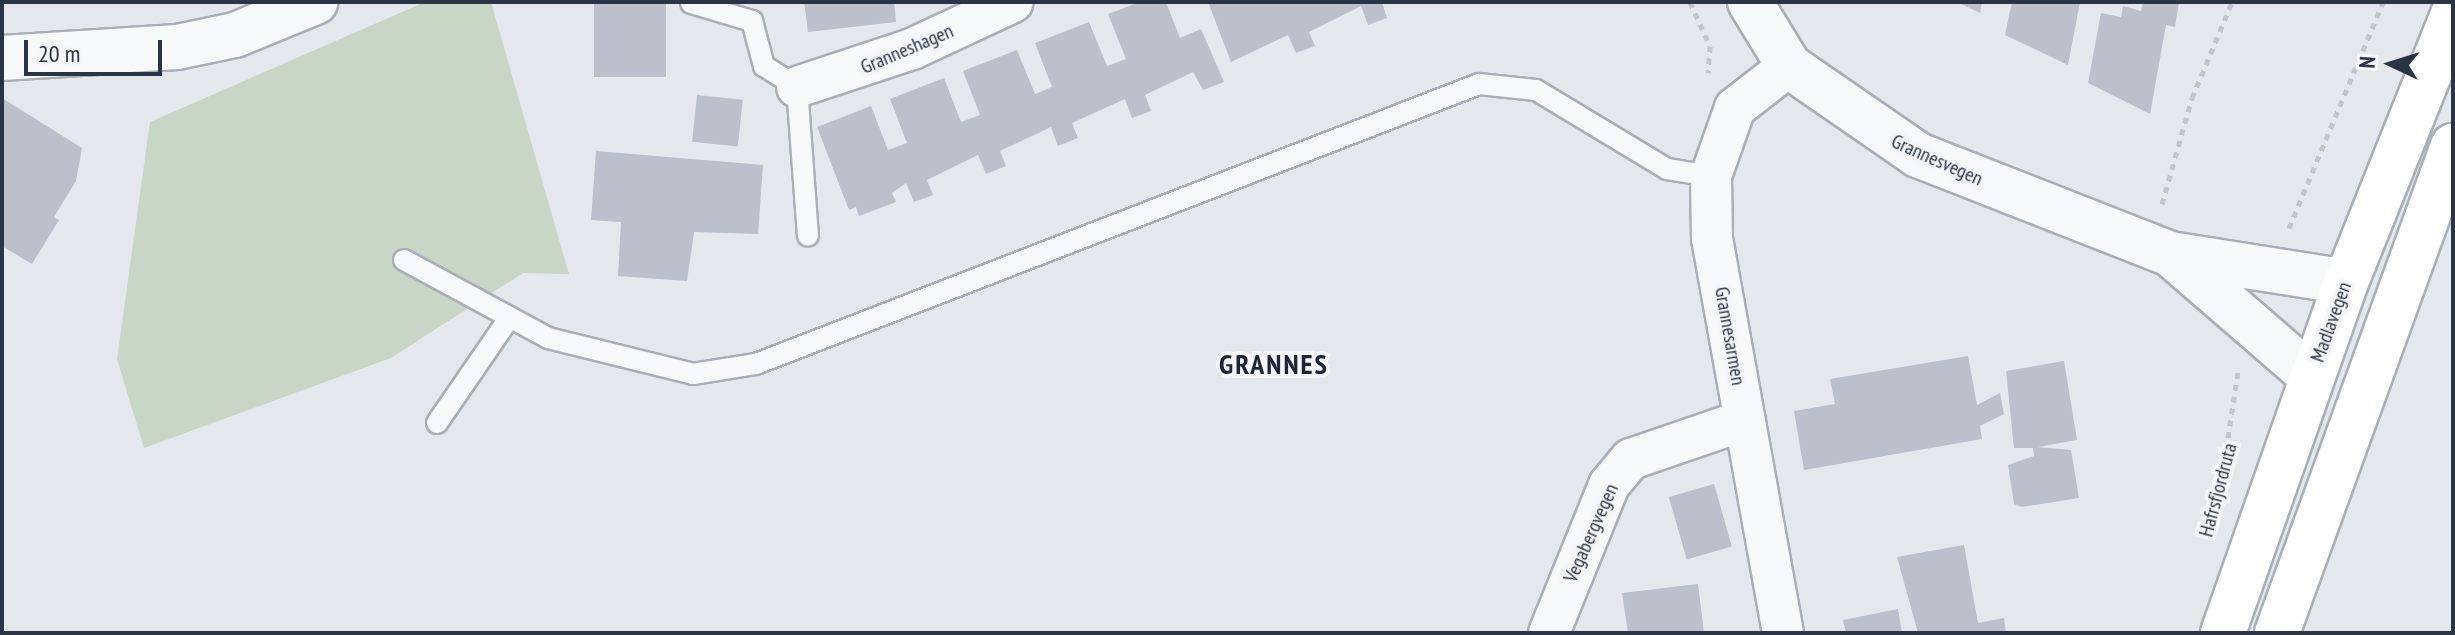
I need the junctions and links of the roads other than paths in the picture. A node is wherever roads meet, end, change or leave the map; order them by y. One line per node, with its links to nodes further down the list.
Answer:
1 (315, 2): 7 (street)
2 (1013, 2): 9 (street, Granneshagen)
3 (1750, 2): 8 (street, Grannesvegen)
4 (691, 3): 5 (lane)
5 (751, 11): 9 (lane)
6 (2453, 15): 15 (main road, Madlavegen)
7 (2, 58)
8 (1789, 66): 11 (street, Grannesarmen); 13 (street, Grannesvegen)
9 (797, 87): 12 (lane)
10 (2453, 146): 23 (main road)
11 (1711, 176): 16 (lane); 18 (street, Grannesarmen)
12 (808, 236)
13 (2170, 254): 15 (street, Grannesvegen); 17 (street, Grannesvegen)
14 (404, 260): 16 (lane)
15 (2346, 282): 17 (main road, Madlavegen)
16 (507, 321): 19 (lane)
17 (2311, 376): 22 (main road, Madlavegen)
18 (1745, 420): 20 (street, Vegabergvegen); 21 (street, Grannesarmen)
19 (437, 423)
20 (1549, 633)
21 (1783, 633)
22 (2223, 633)
23 (2277, 633)

